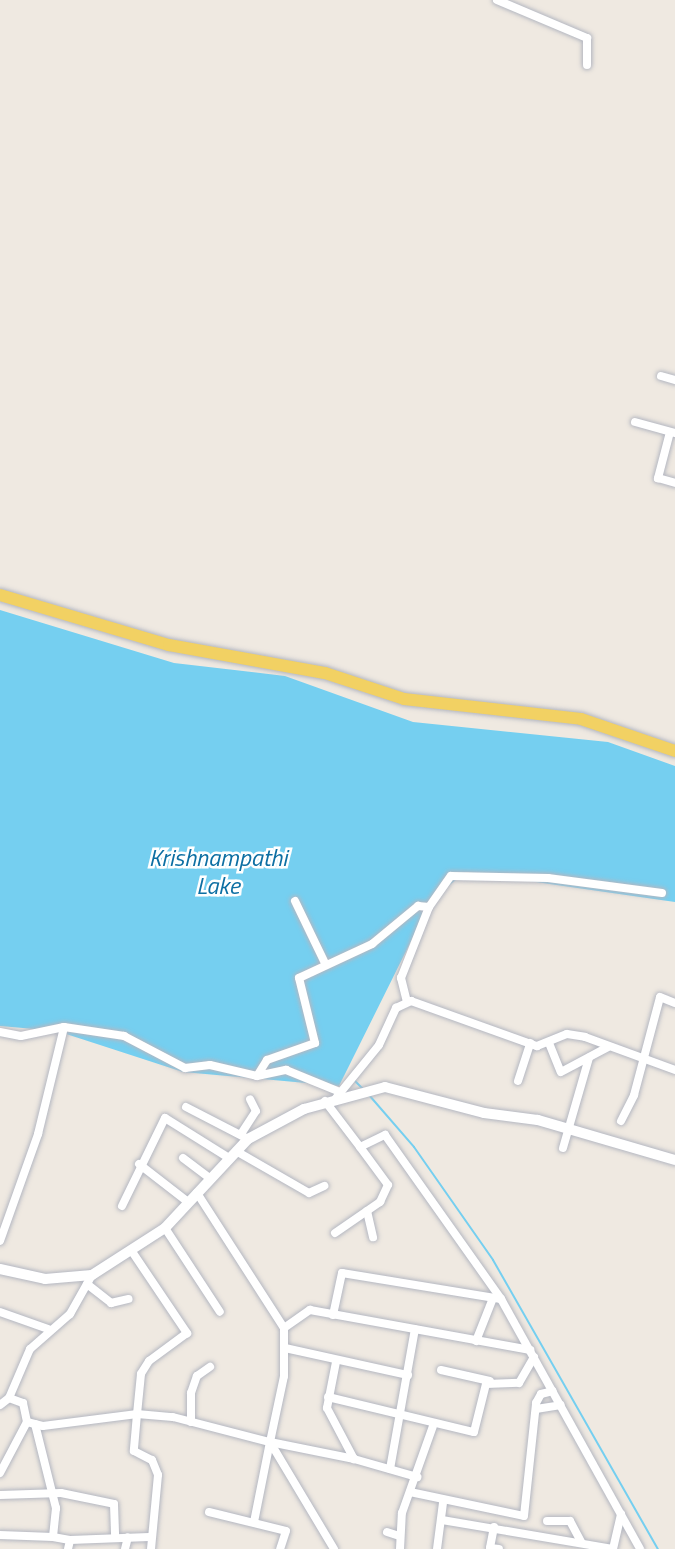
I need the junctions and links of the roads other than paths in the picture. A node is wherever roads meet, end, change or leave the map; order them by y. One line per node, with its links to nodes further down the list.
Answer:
1 (497, 0): 2 (street)
2 (586, 65)
3 (661, 376): 4 (street)
4 (675, 380)
5 (635, 422): 6 (street)
6 (672, 433): 7 (street)
7 (675, 483)
8 (0, 595): 9 (main road)
9 (675, 751)
10 (662, 893): 12 (street)
11 (295, 901): 13 (street)
12 (429, 907): 13 (street); 14 (street)
13 (326, 965): 24 (street)
14 (407, 1002): 18 (street); 26 (street)
15 (675, 1003): 22 (street)
16 (64, 1027): 17 (street); 24 (street); 47 (street)
17 (0, 1032)
18 (531, 1043): 19 (street); 25 (street)
19 (549, 1043): 20 (street); 21 (street)
20 (608, 1047): 21 (street); 22 (street)
21 (588, 1058): 30 (street)
22 (641, 1060): 23 (street); 29 (street)
23 (675, 1070)
24 (257, 1076): 26 (street)
25 (518, 1081)
26 (339, 1094): 30 (street); 31 (street); 32 (street)
27 (250, 1099): 31 (street)
28 (186, 1107): 31 (street)
29 (621, 1121)
30 (569, 1130): 33 (street); 36 (street)
31 (244, 1137): 34 (street)
32 (360, 1147): 43 (street); 52 (street)
33 (563, 1149)
34 (232, 1154): 37 (street); 38 (street); 39 (street)
35 (183, 1158): 38 (street)
36 (675, 1160)
37 (139, 1164): 41 (street); 42 (street)
38 (210, 1178): 40 (street)
39 (324, 1186)
40 (197, 1192): 41 (street); 56 (street)
41 (188, 1202): 44 (street)
42 (122, 1206)
43 (367, 1211): 45 (street); 46 (street)
44 (165, 1228): 48 (street); 54 (street)
45 (335, 1233)
46 (373, 1237)
47 (0, 1241)
48 (134, 1253): 50 (street); 74 (street)
49 (0, 1269): 50 (street)
50 (89, 1279): 51 (street); 57 (street)
51 (129, 1299)
52 (497, 1299): 55 (street); 59 (street); 61 (street)
53 (0, 1312): 57 (street)
54 (220, 1312)
55 (333, 1315): 56 (street); 58 (street)
56 (284, 1328): 60 (street)
57 (48, 1329): 68 (street)
58 (415, 1329): 59 (street); 65 (street)
59 (476, 1341): 61 (street)
60 (285, 1348): 62 (street); 78 (street)
61 (532, 1354): 66 (street); 67 (street)
62 (336, 1362): 65 (street); 69 (street)
63 (210, 1367): 75 (street)
64 (441, 1370): 66 (street)
65 (408, 1375): 73 (street)
66 (490, 1381): 77 (street)
67 (553, 1391): 71 (street); 72 (street)
68 (5, 1397): 70 (street); 76 (street)
69 (328, 1397): 73 (street); 79 (street)
70 (0, 1405)
71 (561, 1406): 72 (street); 88 (street)
72 (536, 1409): 86 (street)
73 (401, 1412): 77 (street); 80 (street)
74 (137, 1414): 75 (street); 76 (street); 99 (street)
75 (191, 1422): 78 (street)
76 (31, 1423): 81 (street); 84 (street)
77 (434, 1426): 82 (street)
78 (270, 1442): 79 (street); 91 (street); 106 (street)
79 (354, 1459): 80 (street)
80 (390, 1469): 82 (street)
81 (0, 1473)
82 (417, 1477): 83 (street)
83 (410, 1492): 86 (street); 95 (street)
84 (53, 1494): 85 (street); 96 (street); 97 (street)
85 (0, 1495)
86 (443, 1503): 89 (street)
87 (209, 1512): 91 (street)
88 (621, 1514): 101 (street); 110 (street)
89 (442, 1520): 92 (street); 108 (street)
90 (547, 1521): 101 (street)
91 (254, 1522): 105 (street)
92 (494, 1527): 101 (street); 109 (street)
93 (387, 1532): 95 (street)
94 (0, 1535): 96 (street)
95 (399, 1536): 107 (street)
96 (53, 1537): 100 (street)
97 (115, 1537): 98 (street); 100 (street)
98 (128, 1537): 99 (street); 103 (street)
99 (149, 1537): 104 (street)
100 (70, 1540): 102 (street)
101 (581, 1542)
102 (68, 1549)
103 (125, 1549)
104 (150, 1549)
105 (280, 1549)
106 (334, 1549)
107 (400, 1549)
108 (437, 1549)
109 (499, 1549)
110 (640, 1549)

